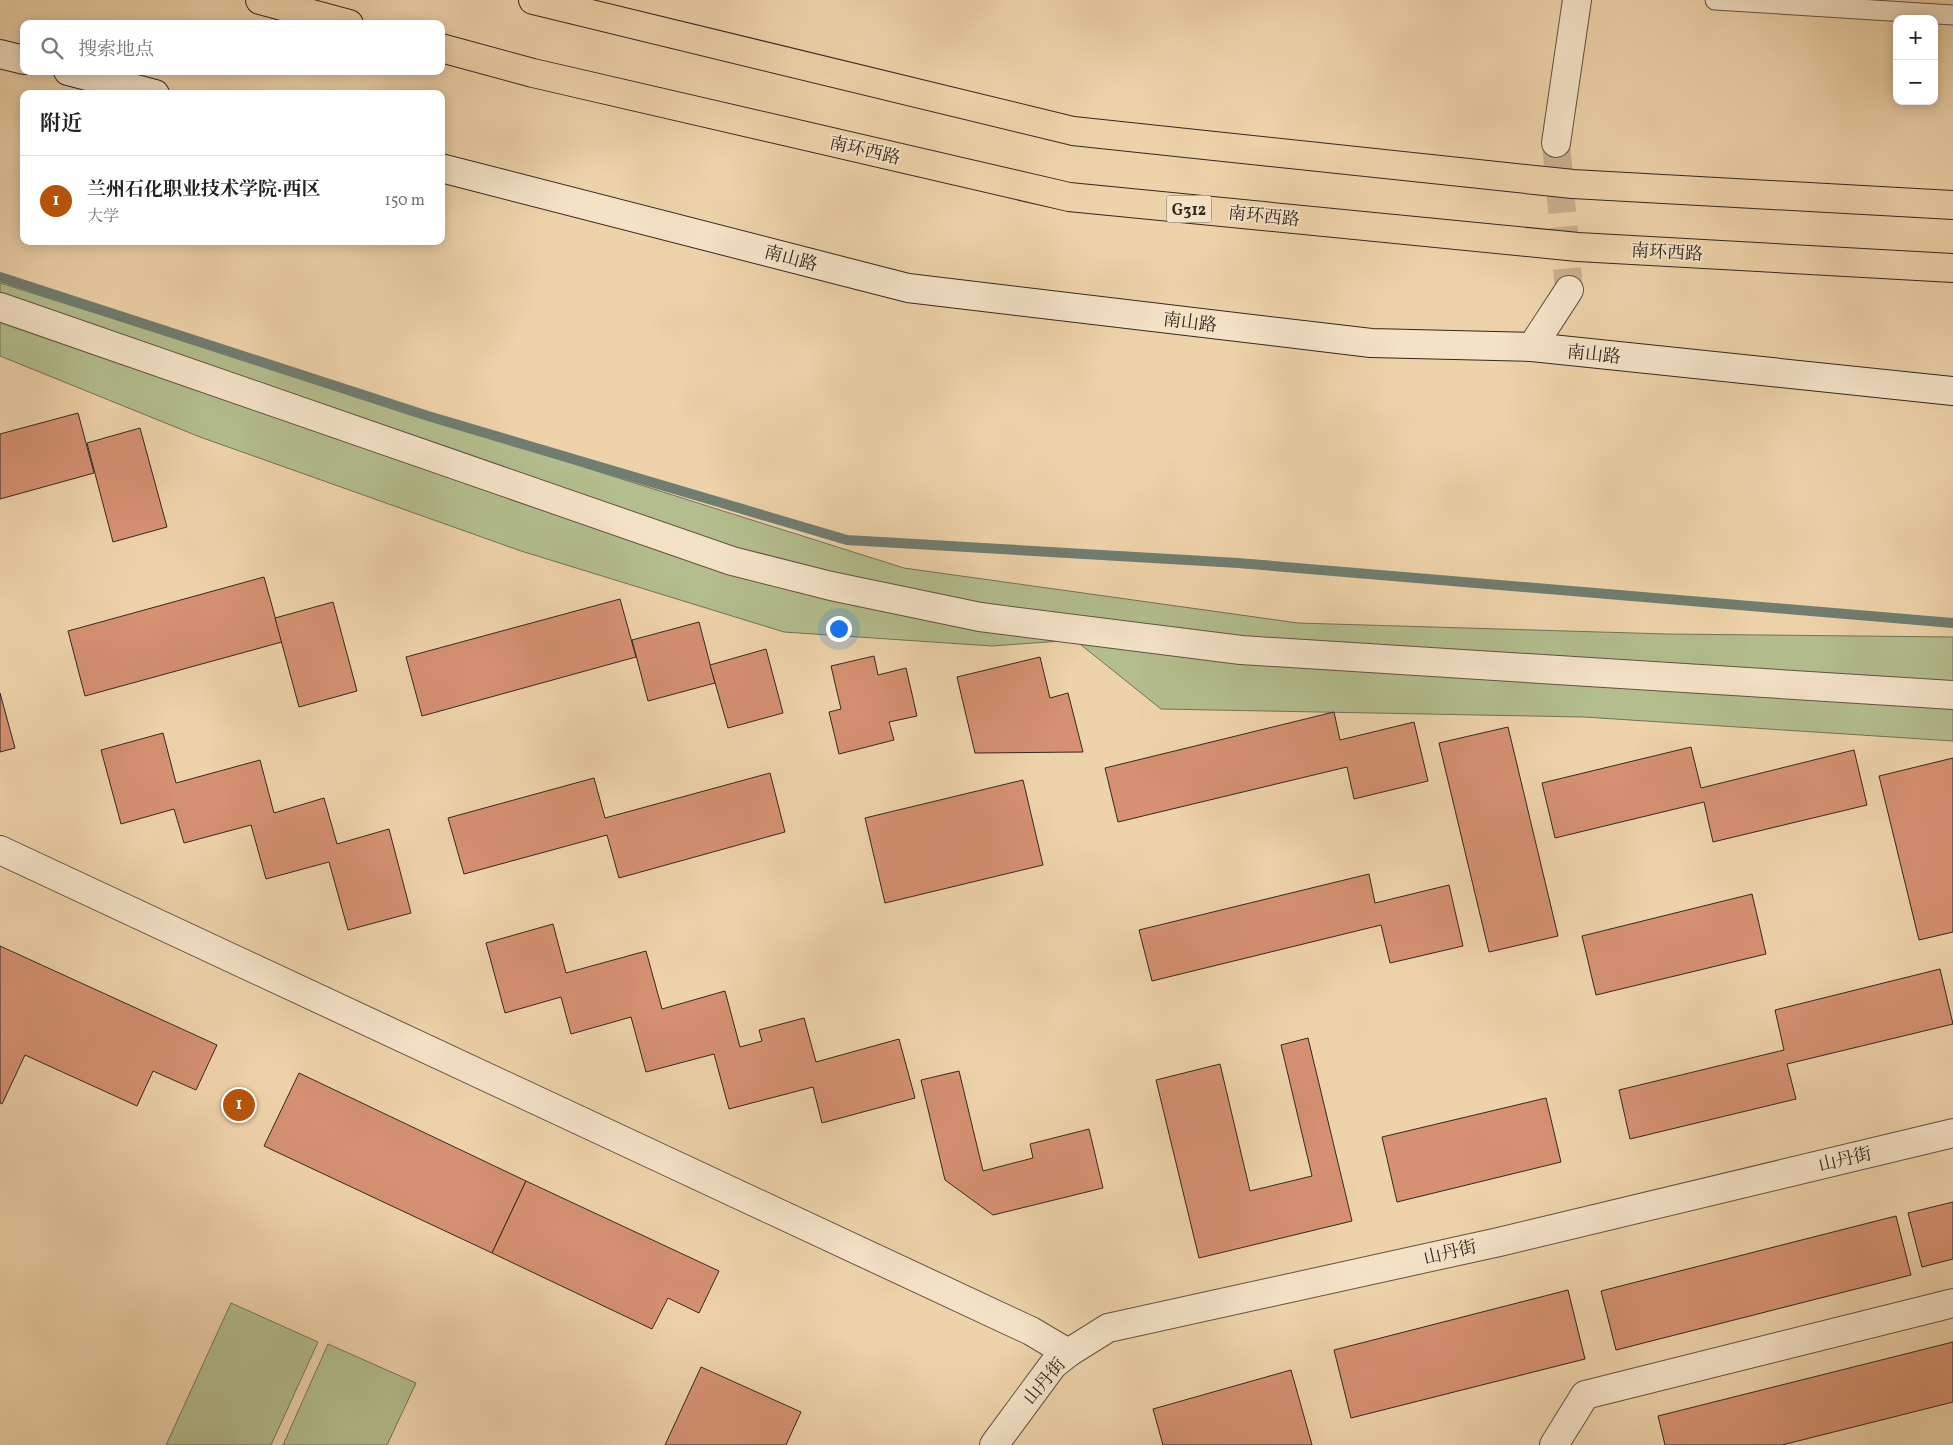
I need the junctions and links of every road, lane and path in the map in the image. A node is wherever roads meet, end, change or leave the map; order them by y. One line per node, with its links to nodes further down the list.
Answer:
1 (260, 0): 6 (highway)
2 (533, 0): 14 (highway)
3 (1577, 0): 12 (street)
4 (1715, 0): 5 (lane)
5 (1953, 15)
6 (334, 20)
7 (445, 49): 15 (highway, 南环西路 / G312)
8 (0, 54): 9 (street)
9 (20, 59)
10 (83, 75): 11 (street)
11 (140, 90)
12 (1556, 143)
13 (445, 169): 18 (street, 南山路)
14 (1953, 205)
15 (1953, 268)
16 (1569, 290): 18 (street)
17 (0, 307): 20 (street)
18 (1532, 347): 19 (street, 南山路)
19 (1953, 391)
20 (1953, 695)
21 (0, 850): 24 (street)
22 (1953, 1133): 24 (street, 山丹街)
23 (1953, 1303): 26 (street)
24 (1068, 1353): 25 (street, 山丹街)
25 (994, 1445)
26 (1554, 1445)

